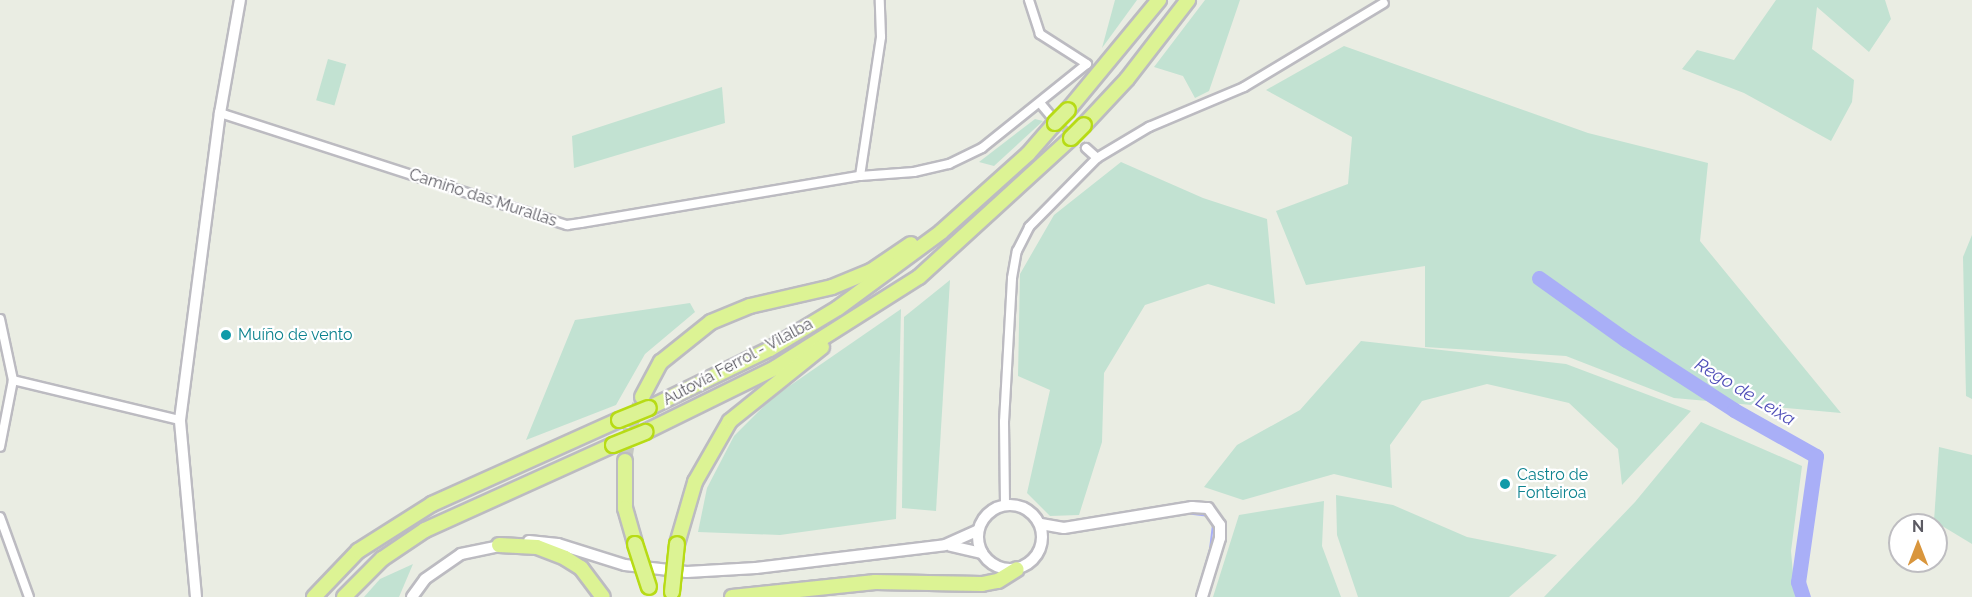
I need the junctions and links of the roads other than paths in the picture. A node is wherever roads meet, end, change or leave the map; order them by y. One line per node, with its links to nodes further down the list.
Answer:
1 (240, 0): 8 (street)
2 (880, 0): 12 (street)
3 (1029, 0): 7 (street, Camiño das Murallas)
4 (1160, 0): 9 (highway, Autovía Ferrol - Vilalba, bridge)
5 (1188, 0): 14 (highway, Autovía Ferrol - Vilalba, bridge)
6 (1384, 3): 11 (street)
7 (1040, 103): 9 (street); 12 (street, Camiño das Murallas)
8 (220, 113): 12 (street, Camiño das Murallas); 18 (street)
9 (1053, 119): 13 (highway, Autovía Ferrol - Vilalba)
10 (1086, 148): 11 (street)
11 (1097, 158): 21 (street)
12 (860, 176)
13 (941, 232): 17 (highway, Autovía Ferrol - Vilalba); 17 (highway)
14 (872, 307): 32 (highway, bridge); 36 (highway, Autovía Ferrol - Vilalba, bridge)
15 (0, 319): 16 (street)
16 (13, 380): 18 (street); 19 (street)
17 (645, 403): 35 (highway, Autovía Ferrol - Vilalba, bridge)
18 (180, 420): 34 (street)
19 (0, 447)
20 (625, 461): 31 (highway, bridge)
21 (1005, 504): 23 (street); 25 (street)
22 (0, 517): 33 (street)
23 (1041, 524): 24 (street); 28 (street)
24 (1064, 528): 28 (street); 40 (street)
25 (978, 530): 27 (street); 29 (street)
26 (499, 545): 27 (street); 37 (street); 38 (highway)
27 (945, 545): 29 (street)
28 (1042, 546): 30 (street)
29 (982, 552): 30 (street)
30 (1017, 568): 39 (highway)
31 (650, 592)
32 (672, 595)
33 (29, 597)
34 (196, 597)
35 (314, 597)
36 (344, 597)
37 (412, 597)
38 (603, 597)
39 (732, 597)
40 (1202, 597)

